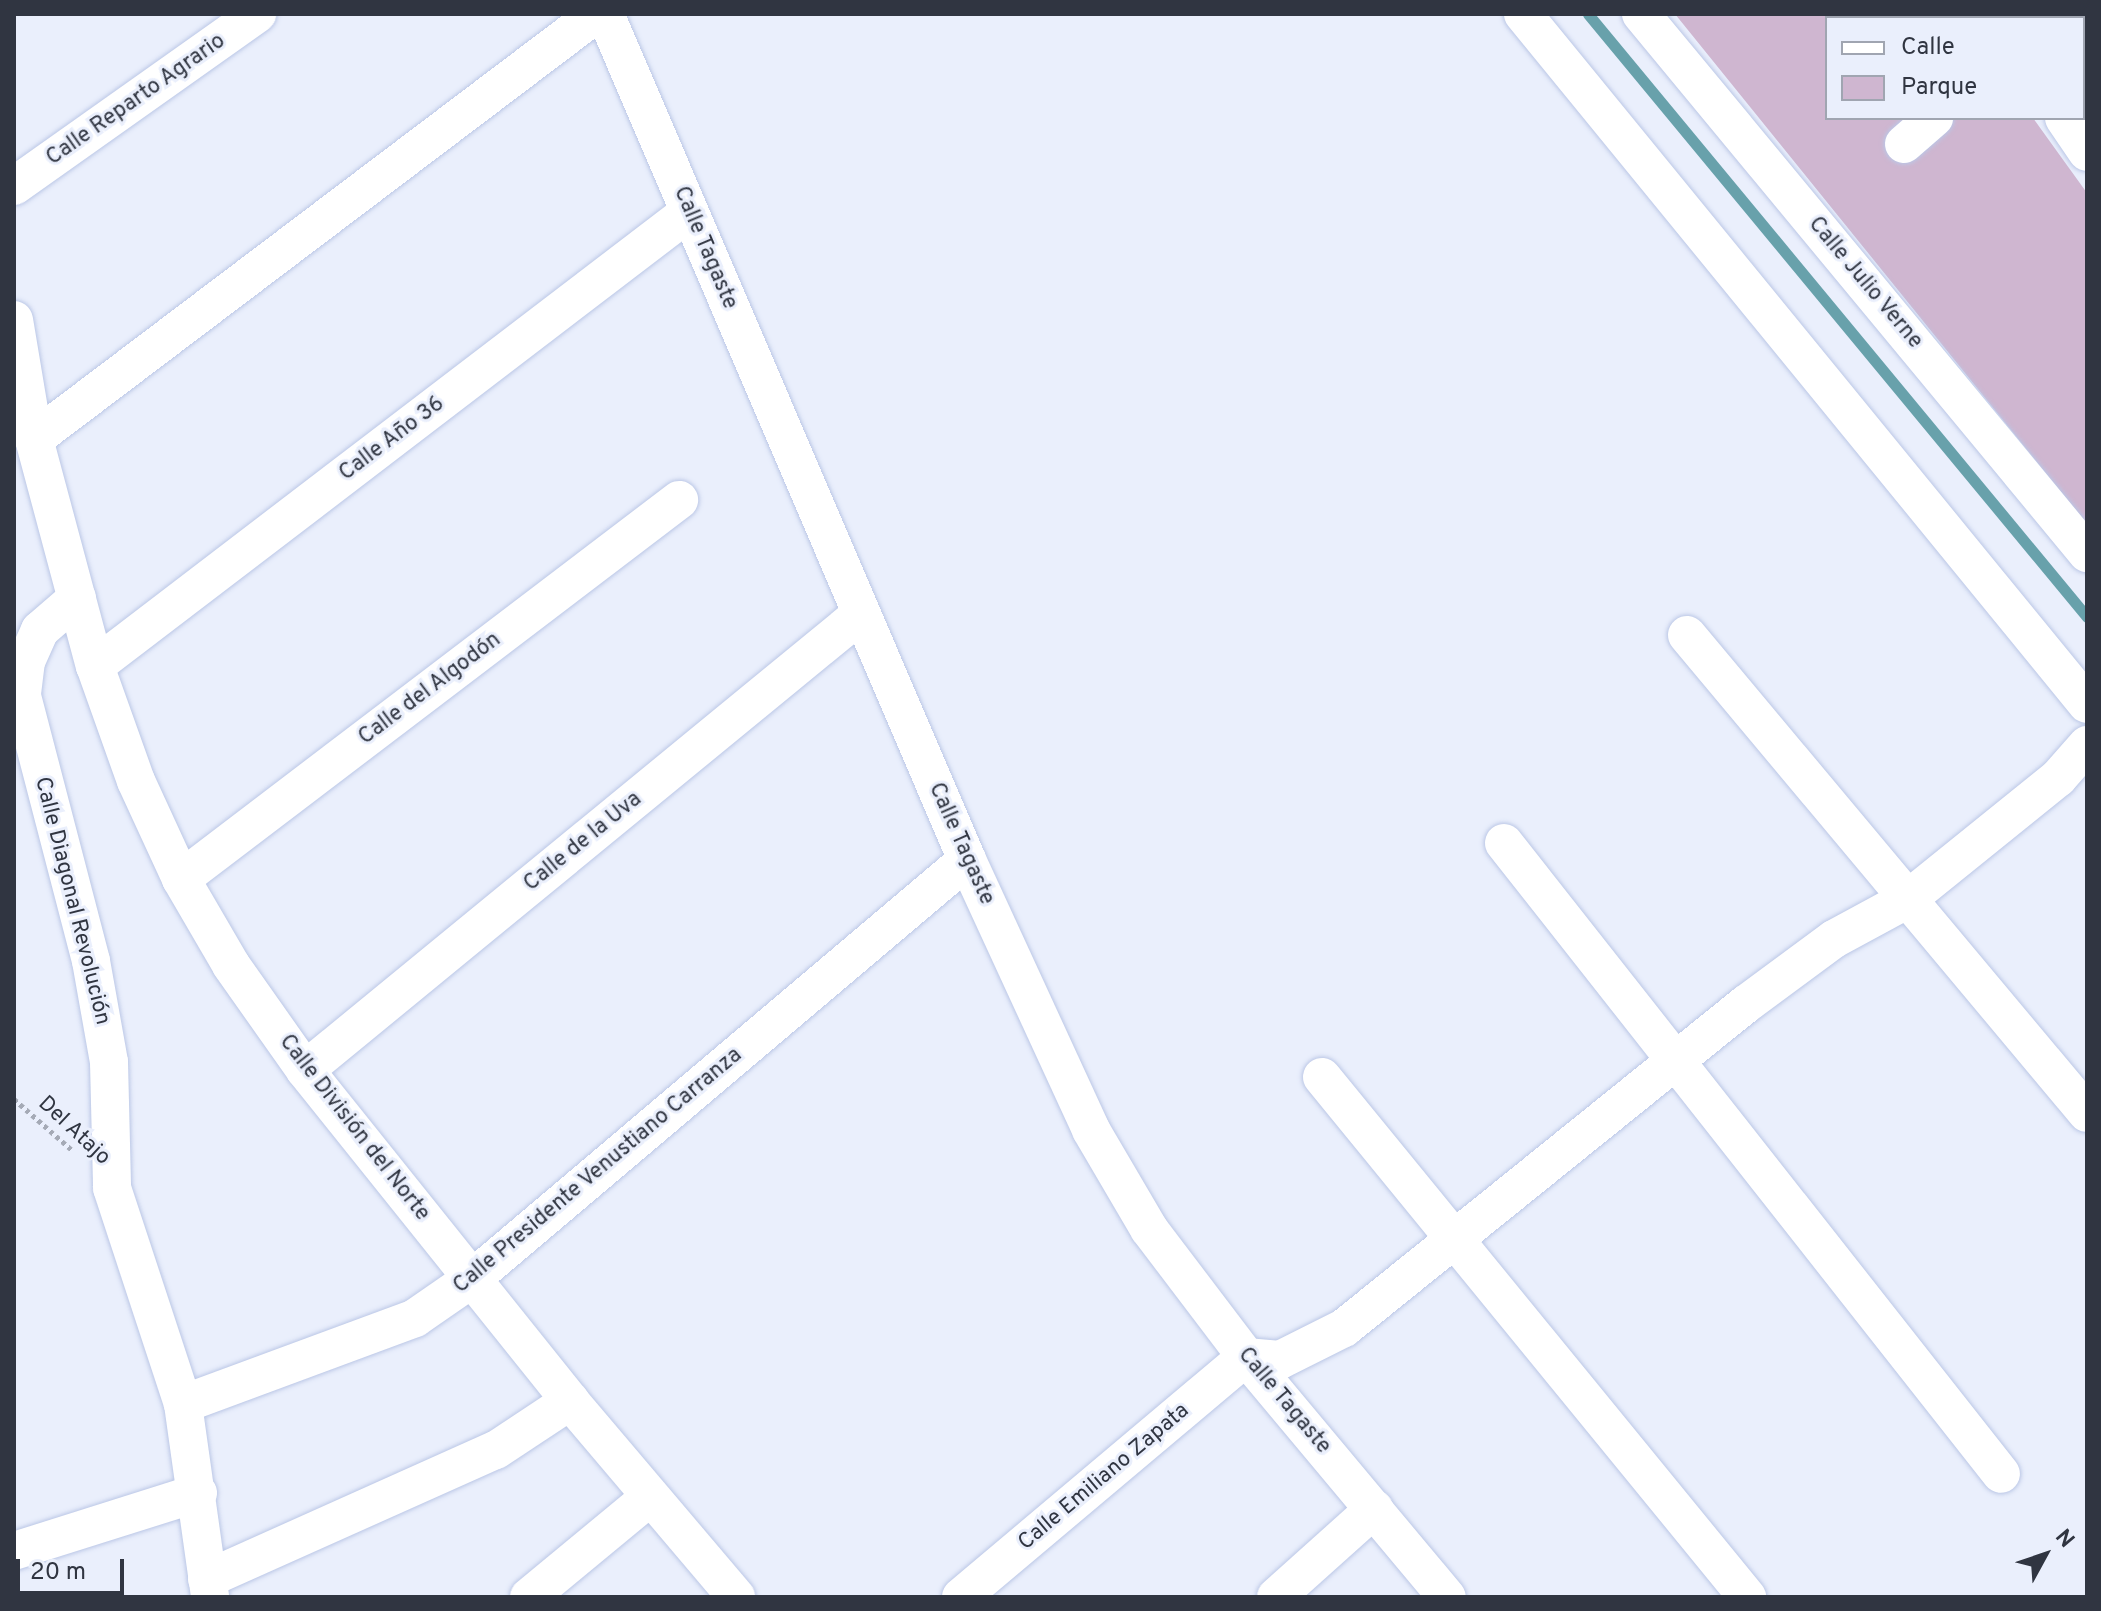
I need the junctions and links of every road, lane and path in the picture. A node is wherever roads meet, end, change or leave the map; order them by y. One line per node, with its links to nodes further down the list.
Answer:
1 (257, 14): 8 (street, Calle Reparto Agrario)
2 (596, 14): 11 (street)
3 (605, 14): 9 (street, Calle Tagaste)
4 (1523, 14): 18 (street)
5 (1641, 14): 13 (street, Calle Julio Verne)
6 (1932, 120): 7 (street)
7 (1904, 144)
8 (14, 186)
9 (689, 212): 15 (street, Calle Tagaste); 17 (street, Calle Año 36)
10 (14, 320): 11 (street, Calle División del Norte)
11 (34, 439): 14 (street, Calle División del Norte)
12 (679, 500): 22 (street, Calle del Algodón)
13 (2087, 553)
14 (77, 598): 17 (street, Calle División del Norte); 29 (street, Calle Diagonal Revolución)
15 (861, 614): 21 (street, Calle Tagaste); 25 (street, Calle de la Uva)
16 (1687, 635): 23 (street)
17 (95, 666): 22 (street, Calle División del Norte)
18 (2087, 704)
19 (2087, 745): 23 (street)
20 (1504, 843): 24 (street)
21 (967, 860): 31 (street, Calle Presidente Venustiano Carranza); 32 (street, Calle Tagaste)
22 (181, 879): 25 (street, Calle División del Norte)
23 (1908, 899): 24 (street); 28 (street)
24 (1675, 1060): 30 (street); 35 (street)
25 (305, 1070): 31 (street, Calle División del Norte)
26 (1322, 1077): 30 (street)
27 (14, 1099): 29 (path, Del Atajo)
28 (2087, 1113)
29 (112, 1188): 34 (street, Calle Diagonal Revolución)
30 (1454, 1238): 32 (street); 46 (street)
31 (473, 1278): 33 (street, Calle División del Norte); 34 (street, Calle Presidente Venustiano Carranza)
32 (1246, 1357): 38 (street, Calle Tagaste); 43 (street, Calle Emiliano Zapata)
33 (570, 1401): 37 (street, Calle División del Norte); 40 (street)
34 (183, 1404): 36 (street, Calle Diagonal Revolución)
35 (2001, 1474)
36 (198, 1493): 39 (street); 40 (street, Calle Diagonal Revolución)
37 (650, 1497): 41 (street); 42 (street, Calle División del Norte)
38 (1374, 1509): 44 (street); 45 (street, Calle Tagaste)
39 (14, 1551)
40 (209, 1588)
41 (529, 1597)
42 (736, 1597)
43 (961, 1597)
44 (1276, 1597)
45 (1447, 1597)
46 (1747, 1597)

